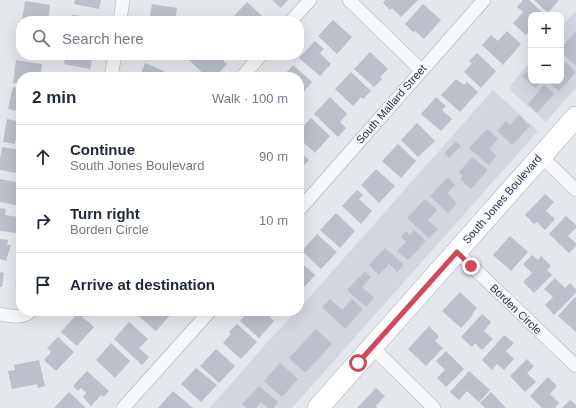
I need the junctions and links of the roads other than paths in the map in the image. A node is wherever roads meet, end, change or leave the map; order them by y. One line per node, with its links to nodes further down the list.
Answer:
1 (123, 0): 5 (street)
2 (310, 0): 6 (street)
3 (349, 0): 9 (street)
4 (484, 0): 9 (street, South Mallard Street)
5 (121, 16)
6 (296, 16)
7 (114, 60): 10 (street)
8 (257, 60): 11 (street)
9 (421, 70): 15 (street, South Mallard Street)
10 (112, 72)
11 (246, 72)
12 (576, 117): 13 (main road, South Jones Boulevard)
13 (541, 156): 14 (street); 16 (main road, South Jones Boulevard)
14 (576, 190)
15 (304, 204)
16 (457, 252): 20 (main road, South Jones Boulevard); 21 (street, Borden Circle)
17 (0, 314): 18 (street)
18 (16, 316)
19 (206, 316): 22 (street)
20 (372, 347): 23 (main road, South Jones Boulevard); 24 (street)
21 (576, 366)
22 (123, 408)
23 (318, 408)
24 (434, 408)

